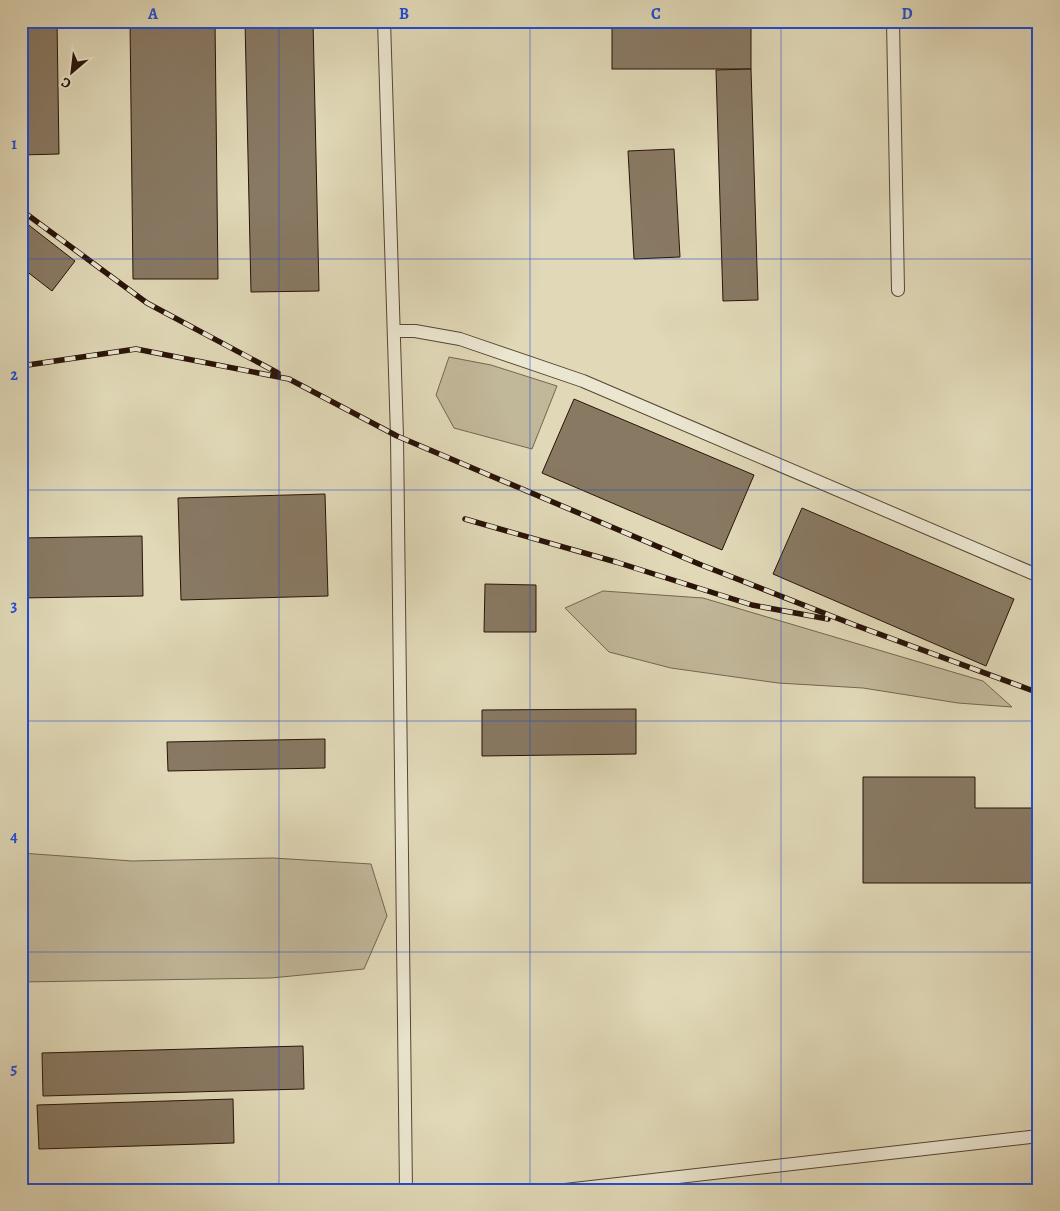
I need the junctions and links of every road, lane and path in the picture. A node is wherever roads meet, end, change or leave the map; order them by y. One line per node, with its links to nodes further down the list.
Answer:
1 (384, 21): 4 (lane)
2 (893, 21): 3 (lane)
3 (898, 290)
4 (394, 332): 5 (lane); 7 (lane)
5 (1039, 576)
6 (1039, 1136): 8 (lane)
7 (406, 1190)
8 (565, 1190)

